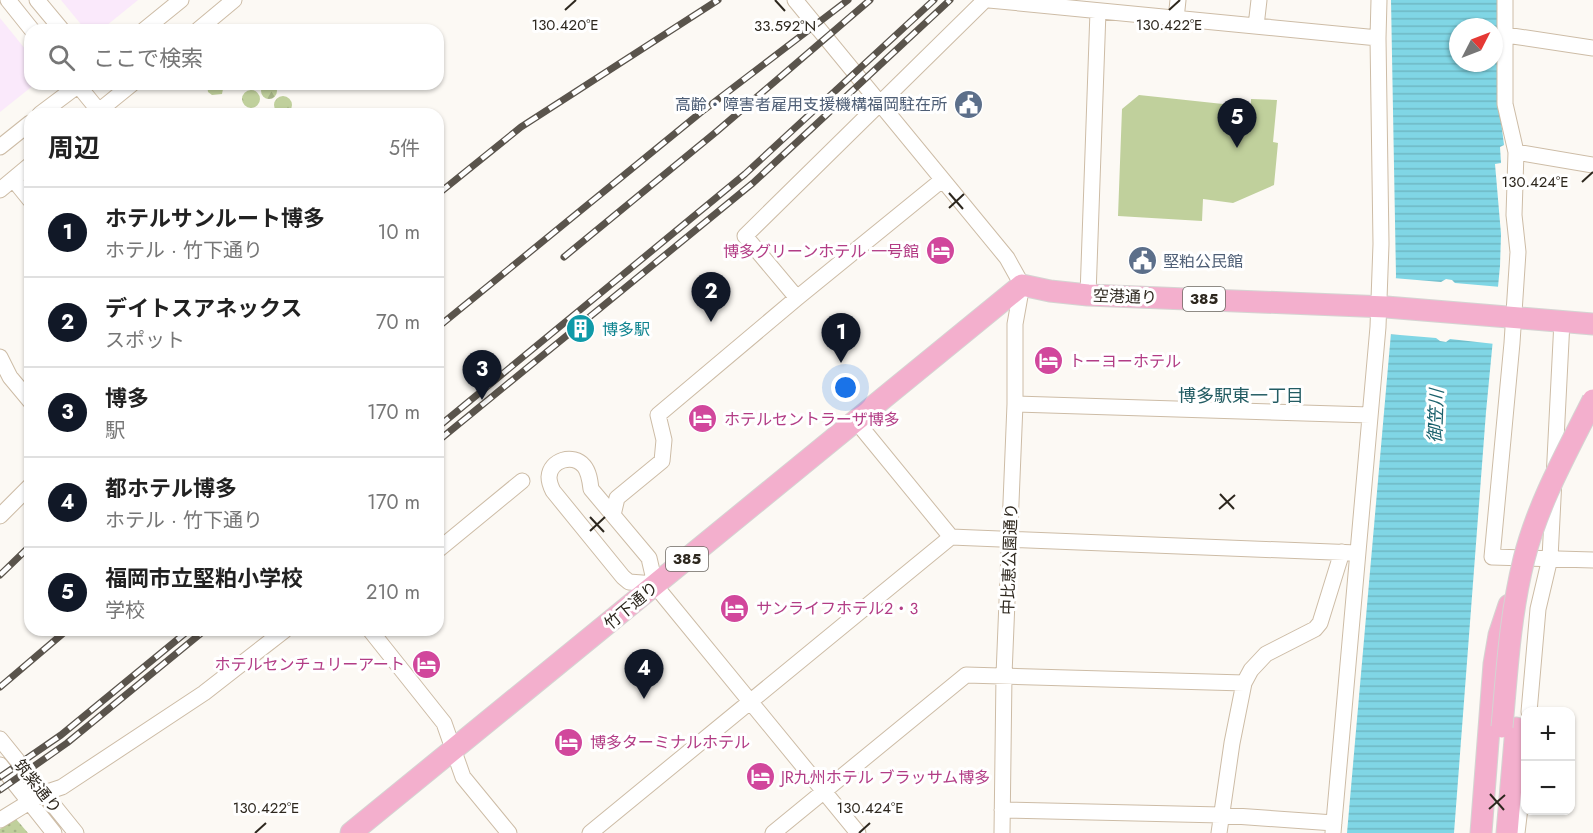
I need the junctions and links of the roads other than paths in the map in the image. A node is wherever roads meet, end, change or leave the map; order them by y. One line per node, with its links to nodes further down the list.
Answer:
1 (8, 0): 13 (street)
2 (38, 0): 14 (street)
3 (181, 0): 15 (street)
4 (234, 0): 16 (street)
5 (795, 0): 24 (street)
6 (987, 0): 11 (street); 24 (street)
7 (1178, 0): 12 (street)
8 (1259, 0): 17 (street)
9 (1379, 0): 19 (street)
10 (1504, 0): 18 (street)
11 (1098, 11): 12 (street); 38 (street)
12 (1176, 19): 17 (street)
13 (28, 24)
14 (57, 24)
15 (151, 24)
16 (205, 24)
17 (1256, 26): 19 (street)
18 (1506, 35): 20 (street); 30 (street)
19 (1378, 38): 40 (street)
20 (1593, 48)
21 (70, 90): 25 (street)
22 (82, 90): 26 (street)
23 (114, 90): 27 (street)
24 (880, 104): 34 (street); 39 (street)
25 (48, 108)
26 (94, 108)
27 (100, 108)
28 (24, 128): 29 (street)
29 (0, 147)
30 (1516, 152): 31 (street); 41 (street)
31 (1593, 165)
32 (24, 170): 33 (street)
33 (13, 179): 35 (street); 36 (street)
34 (942, 180): 37 (street); 39 (street)
35 (0, 189)
36 (24, 193)
37 (1022, 285): 38 (highway, 空港通り / 385); 48 (street, 中比恵公園通り); 50 (highway, 竹下通り / 385)
38 (1088, 294): 40 (highway, 空港通り / 385)
39 (797, 298): 54 (street)
40 (1382, 306): 41 (highway, 空港通り / 385); 49 (street)
41 (1510, 316): 42 (highway, 空港通り / 385); 61 (street)
42 (1562, 321): 43 (highway, 空港通り / 385); 61 (street)
43 (1593, 324)
44 (0, 357): 45 (street)
45 (5, 379): 46 (street)
46 (24, 396)
47 (1593, 400): 60 (highway, bridge)
48 (1015, 404): 49 (street); 57 (street, 中比恵公園通り)
49 (1370, 415): 59 (street)
50 (856, 421): 56 (street); 63 (highway, 竹下通り / 385)
51 (1593, 431): 92 (highway)
52 (522, 481): 58 (street)
53 (24, 492): 55 (street)
54 (613, 515): 63 (street); 63 (street)
55 (0, 516)
56 (951, 537): 57 (street); 68 (street)
57 (1009, 539): 59 (street); 66 (street, 中比恵公園通り)
58 (444, 545)
59 (1350, 553): 67 (street); 80 (street)
60 (1524, 558): 90 (highway, bridge); 91 (highway, bridge)
61 (1550, 558): 62 (street); 69 (street)
62 (1593, 560)
63 (655, 584): 68 (street); 71 (highway, 竹下通り / 385)
64 (277, 636): 75 (street)
65 (375, 636): 71 (street)
66 (1004, 675): 67 (street); 74 (street); 77 (street, 中比恵公園通り)
67 (1244, 683): 78 (street)
68 (751, 701): 74 (street); 85 (street)
69 (1529, 707)
70 (0, 739): 75 (street, 筑紫通り)
71 (453, 749): 83 (highway, 竹下通り / 385); 84 (street)
72 (1526, 761): 93 (street)
73 (0, 765): 76 (street, 筑紫通り)
74 (824, 791): 86 (street); 87 (street)
75 (44, 793): 76 (street); 82 (street, 筑紫通り)
76 (30, 802): 79 (street); 81 (street, 筑紫通り)
77 (1002, 810): 78 (street); 88 (street, 中比恵公園通り)
78 (1221, 815): 80 (street); 89 (street)
79 (0, 820)
80 (1333, 828)
81 (54, 833)
82 (76, 833)
83 (351, 833)
84 (509, 833)
85 (590, 833)
86 (773, 833)
87 (858, 833)
88 (1002, 833)
89 (1218, 833)
90 (1481, 833)
91 (1493, 833)
92 (1507, 833)
93 (1517, 833)

